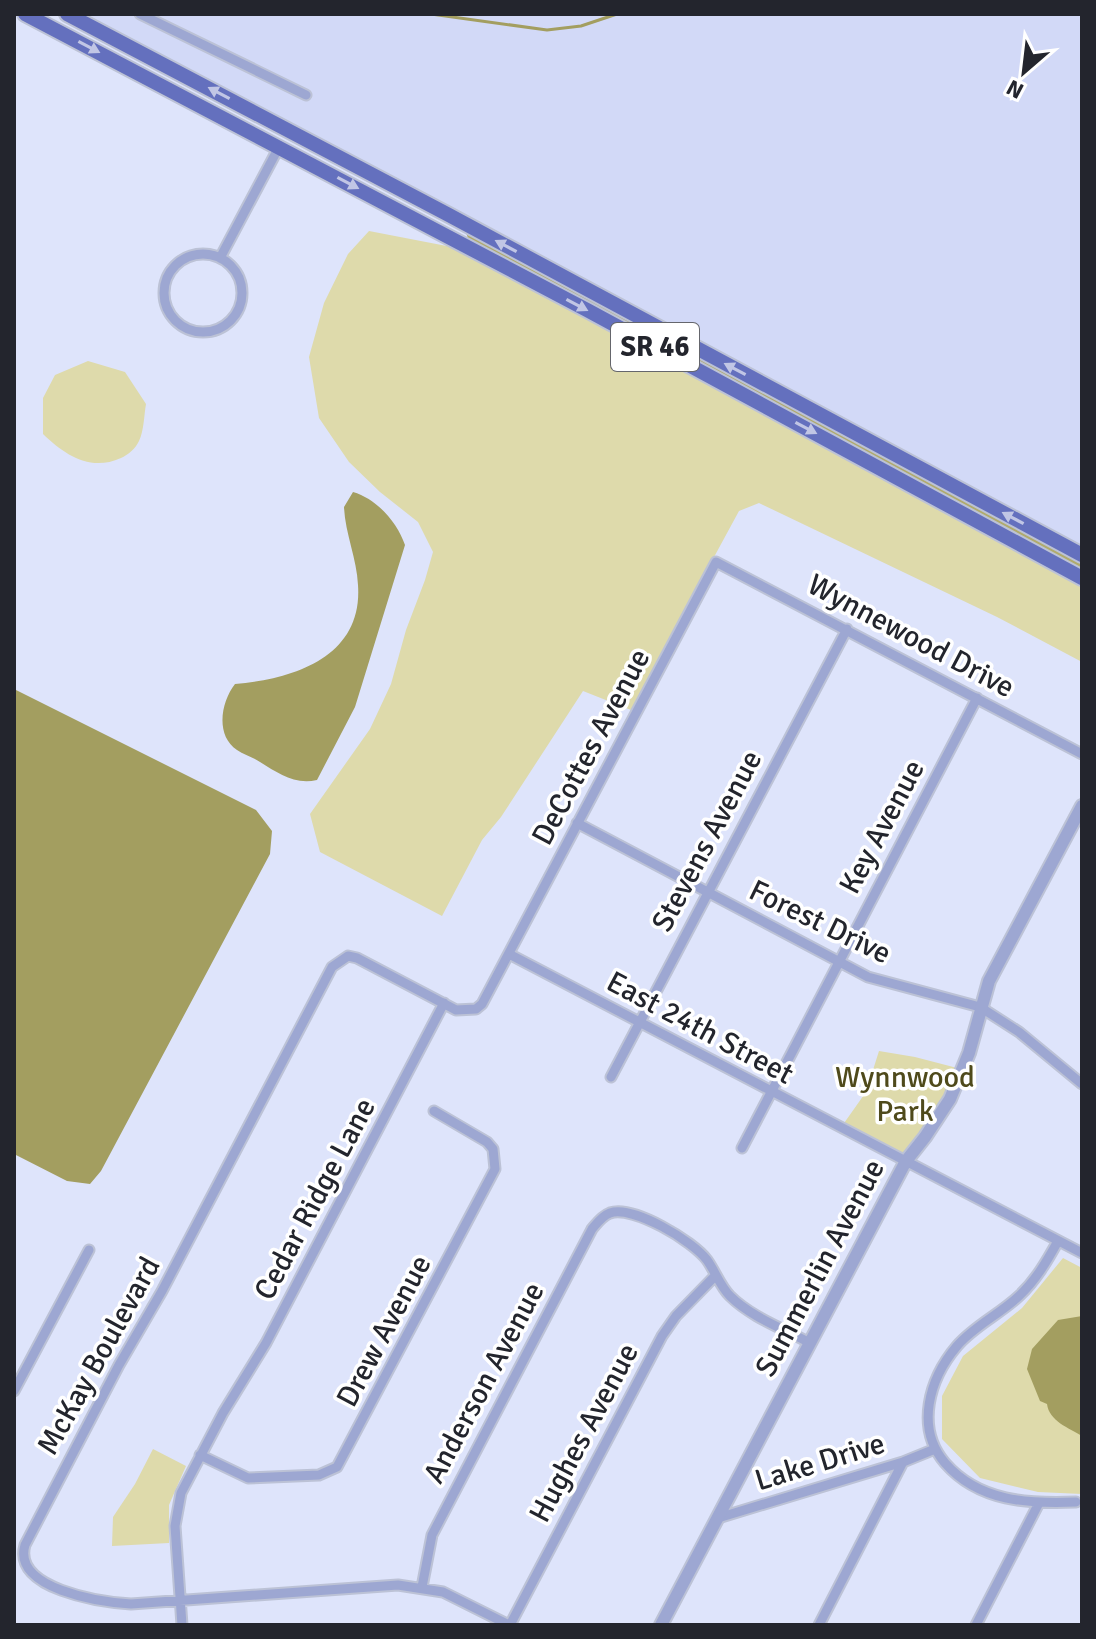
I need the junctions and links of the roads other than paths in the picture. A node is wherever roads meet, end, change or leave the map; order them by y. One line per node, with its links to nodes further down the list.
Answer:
1 (25, 14): 5 (main road, SR 46, one-way to 5)
2 (67, 14): 7 (main road, SR 46, one-way to 2)
3 (140, 14): 4 (street)
4 (306, 95)
5 (279, 147): 6 (street); 9 (main road, SR 46, one-way to 9)
6 (220, 258): 6 (street)
7 (1082, 555)
8 (716, 562): 10 (street, Wynnewood Drive); 14 (street, DeCottes Avenue)
9 (1082, 578)
10 (847, 629): 11 (street, Wynnewood Drive); 15 (street, Stevens Avenue)
11 (977, 698): 12 (street, Wynnewood Drive); 17 (street, Key Avenue)
12 (1082, 754)
13 (1082, 806): 19 (street, Summerlin Avenue)
14 (577, 823): 15 (street, Forest Drive); 16 (street, DeCottes Avenue)
15 (706, 893): 17 (street, Forest Drive); 20 (street, Stevens Avenue)
16 (509, 954): 18 (street, McKay Boulevard); 20 (street, East 24th Street)
17 (838, 962): 19 (street, Forest Drive); 23 (street, Key Avenue)
18 (444, 1003): 34 (street, Cedar Ridge Lane); 40 (street, McKay Boulevard)
19 (980, 1007): 22 (street, Forest Drive); 26 (street, Summerlin Avenue)
20 (639, 1024): 21 (street, Stevens Avenue); 23 (street, East 24th Street)
21 (611, 1077)
22 (1082, 1084)
23 (771, 1092): 25 (street, Key Avenue); 26 (street, East 24th Street)
24 (434, 1111): 34 (street, Drew Avenue)
25 (742, 1148)
26 (906, 1161): 27 (street, East 24th Street); 31 (street, Summerlin Avenue)
27 (1058, 1241): 29 (street, East 24th Street); 33 (street)
28 (89, 1250): 32 (street)
29 (1082, 1253)
30 (716, 1275): 31 (street); 39 (street, Anderson Avenue); 42 (street, Hughes Avenue)
31 (810, 1343): 38 (street, Summerlin Avenue)
32 (14, 1391)
33 (935, 1449): 35 (street, Lake Drive); 37 (street)
34 (200, 1455): 40 (street, Cedar Ridge Lane)
35 (903, 1462): 38 (street, Lake Drive); 44 (street)
36 (1076, 1502): 37 (street)
37 (1039, 1503): 45 (street)
38 (718, 1518): 43 (street, Summerlin Avenue)
39 (422, 1587): 40 (street, McKay Boulevard); 42 (street, McKay Boulevard)
40 (180, 1600): 41 (street, Cedar Ridge Lane)
41 (182, 1625)
42 (510, 1625)
43 (661, 1625)
44 (819, 1625)
45 (976, 1625)

